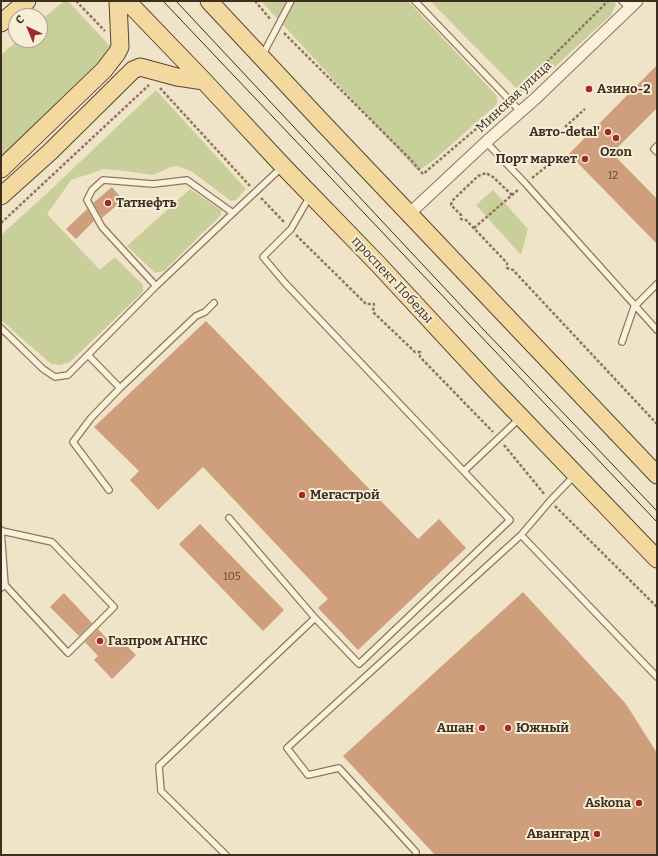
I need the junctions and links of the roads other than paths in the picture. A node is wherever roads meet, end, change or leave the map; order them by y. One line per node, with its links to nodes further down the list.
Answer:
1 (27, 1): 9 (main road)
2 (118, 1): 17 (main road)
3 (127, 1): 11 (main road, проспект Победы)
4 (209, 1): 8 (main road)
5 (291, 1): 10 (lane)
6 (415, 1): 12 (lane)
7 (629, 3): 12 (street, Минская улица)
8 (220, 8): 10 (main road)
9 (1, 23)
10 (261, 58): 21 (main road)
11 (204, 81): 16 (main road, проспект Победы); 19 (main road)
12 (520, 111): 13 (street, Минская улица)
13 (486, 142): 21 (street, Минская улица); 25 (lane)
14 (657, 146): 15 (lane)
15 (657, 152)
16 (283, 166): 18 (main road, проспект Победы); 20 (lane)
17 (1, 169)
18 (311, 194): 31 (main road, проспект Победы); 32 (lane)
19 (1, 196)
20 (233, 213): 23 (lane); 23 (lane)
21 (410, 213): 34 (main road)
22 (657, 284): 25 (lane)
23 (156, 286): 29 (lane)
24 (214, 304): 30 (lane)
25 (634, 307): 27 (lane); 28 (lane)
26 (1, 328): 29 (lane)
27 (657, 330)
28 (622, 342)
29 (88, 355): 30 (lane)
30 (120, 388): 35 (lane)
31 (521, 417): 32 (lane); 33 (main road, проспект Победы)
32 (464, 471): 41 (lane)
33 (576, 474): 38 (lane); 39 (main road, проспект Победы)
34 (657, 475)
35 (109, 490)
36 (229, 518): 41 (lane)
37 (1, 530): 40 (lane); 40 (lane)
38 (521, 535): 42 (lane); 44 (lane)
39 (657, 559)
40 (3, 587)
41 (315, 618): 43 (lane)
42 (657, 677)
43 (226, 855)
44 (416, 855)

